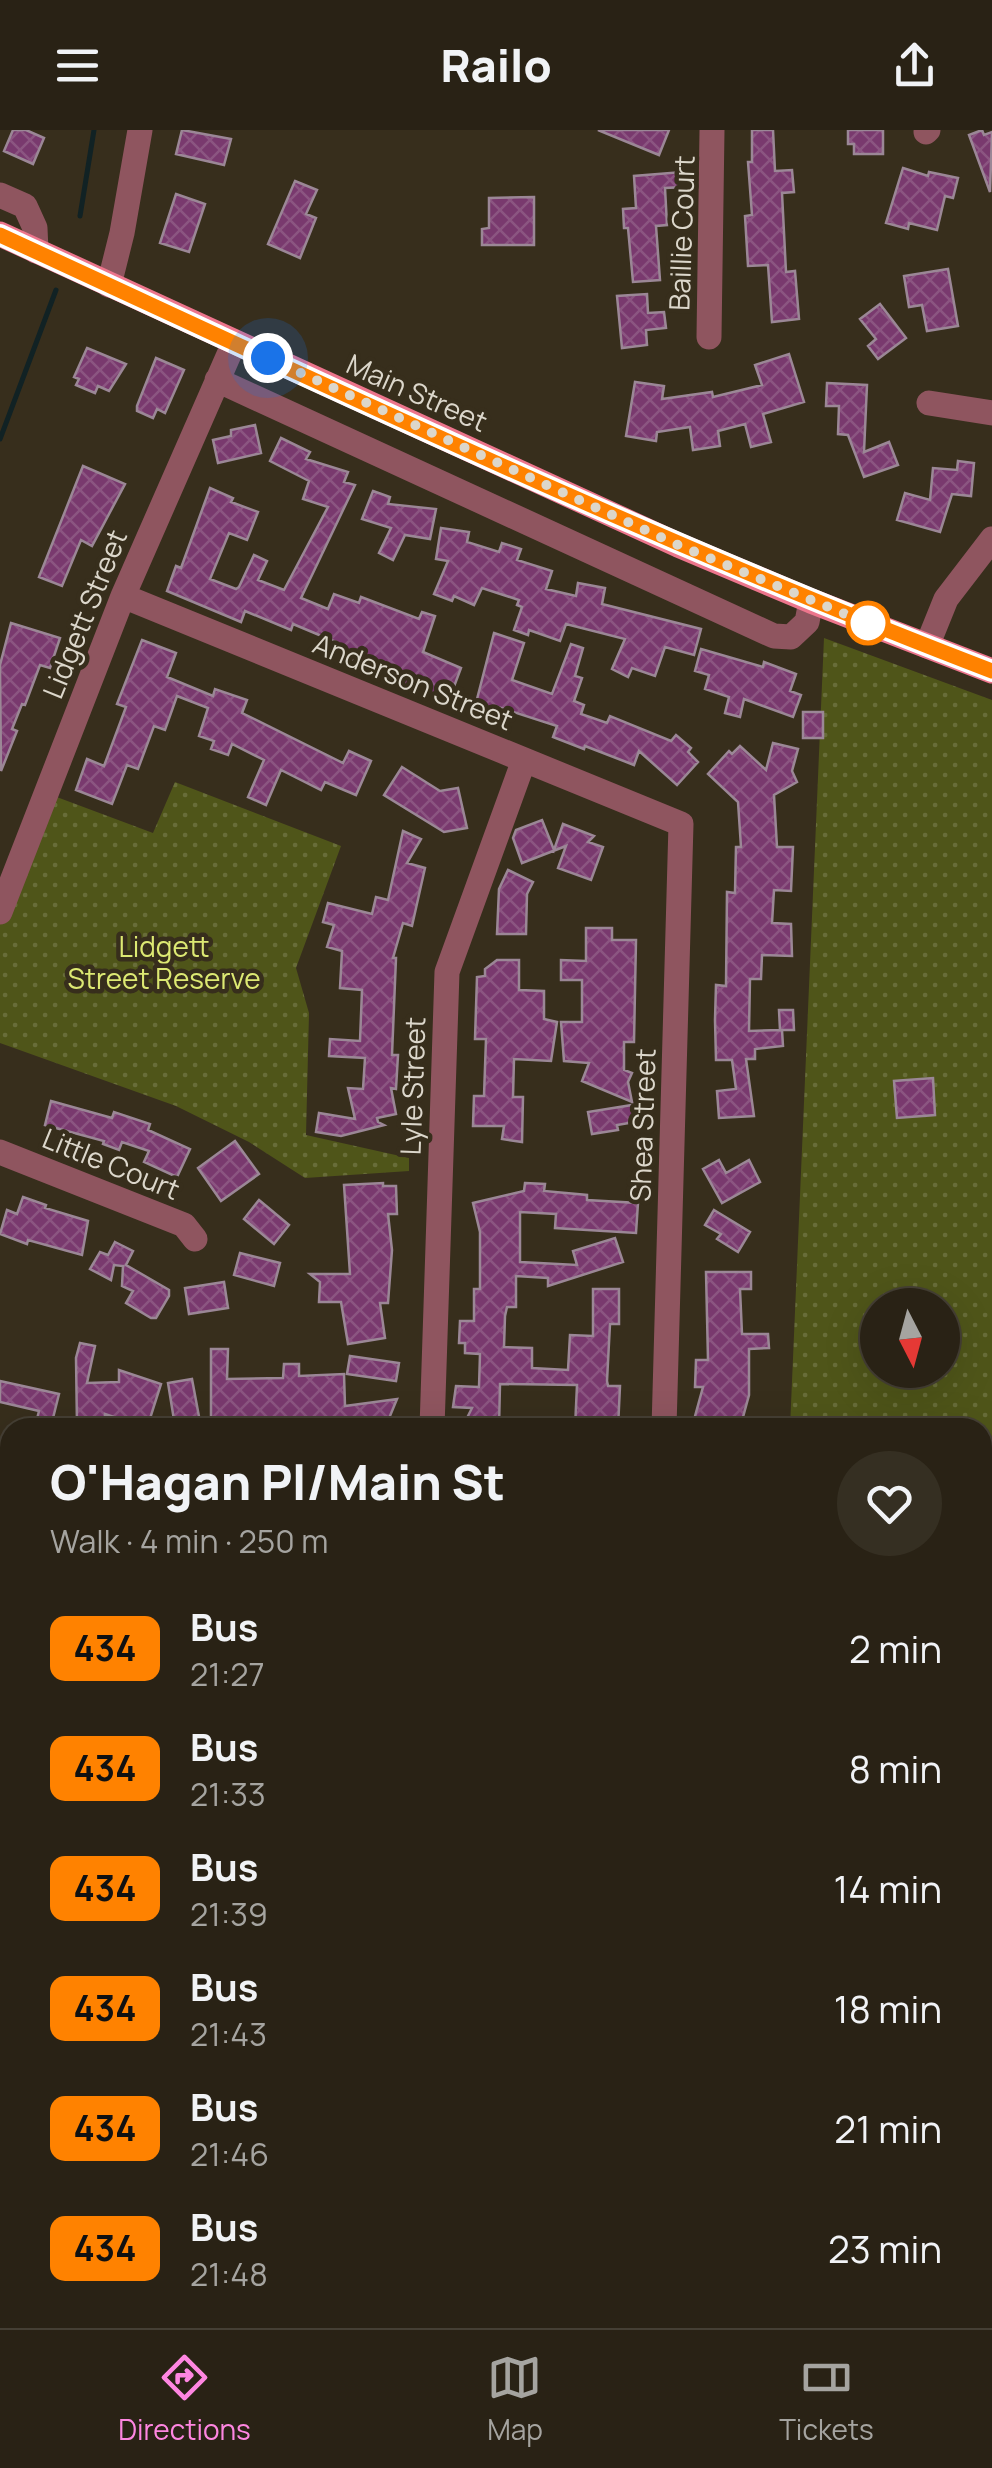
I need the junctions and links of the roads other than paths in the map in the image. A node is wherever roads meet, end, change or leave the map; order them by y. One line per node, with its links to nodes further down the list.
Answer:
1 (140, 130): 6 (street)
2 (712, 130): 7 (street, Baillie Court)
3 (0, 195): 5 (street)
4 (0, 234): 5 (main road, Main Street)
5 (36, 251): 6 (main road, Main Street)
6 (109, 285): 8 (main road, Main Street)
7 (709, 338)
8 (234, 343): 9 (street, Lidgett Street); 14 (main road, Main Street)
9 (218, 380): 13 (street, Lidgett Street); 14 (street)
10 (930, 403): 11 (street)
11 (992, 413)
12 (992, 539): 15 (street)
13 (122, 596): 17 (street, Anderson Street); 19 (street, Lidgett Street)
14 (810, 602): 15 (main road, Main Street)
15 (927, 646): 16 (main road, Main Street)
16 (992, 671)
17 (524, 760): 18 (street, Anderson Street); 22 (street, Lyle Street)
18 (681, 824): 23 (street, Shea Street)
19 (0, 912)
20 (0, 1152): 21 (street, Little Court)
21 (194, 1240)
22 (432, 1418)
23 (664, 1418)

